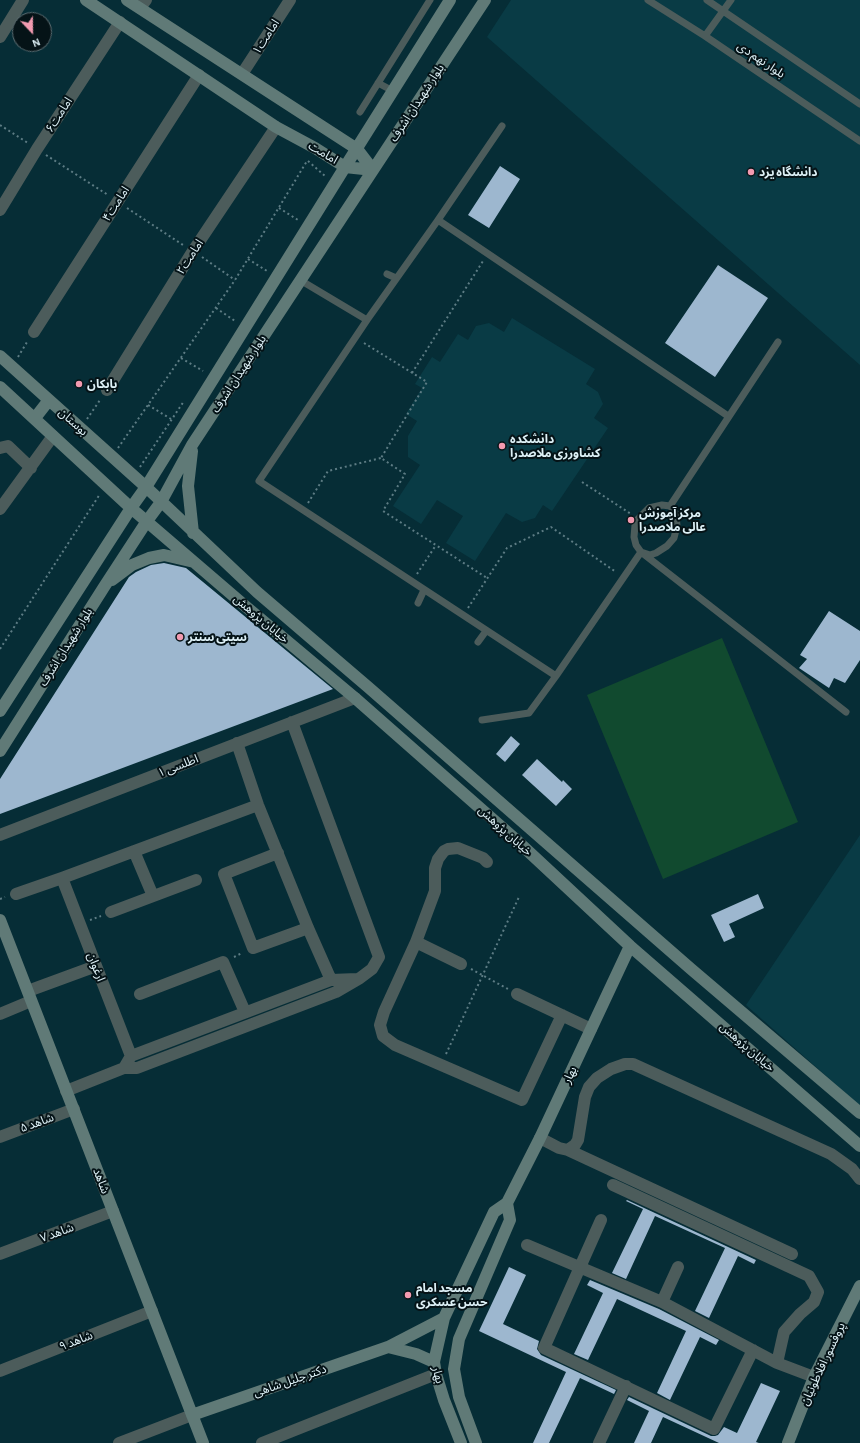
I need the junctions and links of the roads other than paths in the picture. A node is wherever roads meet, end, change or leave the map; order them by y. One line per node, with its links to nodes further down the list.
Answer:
1 (24, 0): 15 (street)
2 (86, 0): 13 (main road, امامت)
3 (127, 0): 11 (main road, امامت)
4 (290, 0): 16 (street, امامت۱)
5 (430, 0): 18 (lane)
6 (450, 0): 19 (main road, بلوار شهیدان اشرف)
7 (485, 0): 27 (main road, بلوار شهیدان اشرف)
8 (648, 0): 14 (lane, بلوار نهم دی)
9 (707, 0): 12 (lane, بلوار نهم دی)
10 (731, 0): 12 (lane)
11 (143, 4): 16 (main road, امامت)
12 (723, 11): 14 (lane); 20 (lane, بلوار نهم دی)
13 (120, 22): 17 (main road, امامت); 28 (street, امامت۶)
14 (705, 36): 24 (lane, بلوار نهم دی)
15 (0, 37)
16 (242, 74): 25 (main road, امامت)
17 (199, 75): 23 (main road, امامت); 34 (street, امامت۴)
18 (378, 83): 19 (lane); 21 (lane)
19 (393, 91): 25 (main road, بلوار شهیدان اشرف)
20 (860, 104)
21 (360, 112)
22 (502, 126): 29 (lane)
23 (276, 127): 26 (main road, امامت); 38 (street, امامت۲)
24 (860, 141)
25 (357, 149): 26 (main road, بلوار شهیدان اشرف); 27 (main road, امامت)
26 (345, 167): 27 (main road, امامت); 46 (main road, بلوار شهیدان اشرف)
27 (373, 170): 32 (main road, بلوار شهیدان اشرف)
28 (0, 210)
29 (438, 220): 31 (lane); 40 (lane)
30 (387, 274): 31 (lane)
31 (396, 278): 33 (lane)
32 (300, 280): 33 (lane); 43 (main road, بلوار شهیدان اشرف)
33 (367, 320): 56 (lane)
34 (34, 332)
35 (778, 342): 40 (lane)
36 (0, 356): 39 (main road, بوستان)
37 (0, 387): 41 (main road, بوستان)
38 (107, 390)
39 (48, 400): 41 (main road); 46 (main road, بوستان)
40 (728, 416): 48 (lane)
41 (35, 418): 42 (main road, بوستان)
42 (53, 436): 45 (street); 49 (main road, بوستان)
43 (192, 445): 47 (main road, بلوار شهیدان اشرف); 52 (main road)
44 (0, 448): 45 (street)
45 (31, 468): 50 (street)
46 (146, 488): 47 (main road, بوستان); 49 (main road, بلوار شهیدان اشرف)
47 (161, 502): 51 (main road, بلوار شهیدان اشرف); 52 (main road, خیابان پژوهش)
48 (670, 506): 53 (lane); 53 (lane)
49 (131, 508): 51 (main road, بوستان); 62 (main road, بلوار شهیدان اشرف)
50 (0, 509)
51 (147, 521): 54 (main road, خیابان پژوهش); 55 (main road, بلوار شهیدان اشرف)
52 (193, 533): 97 (main road, خیابان پژوهش)
53 (641, 552): 60 (lane); 63 (lane)
54 (195, 562): 55 (main road); 61 (main road, خیابان پژوهش)
55 (104, 587): 67 (main road, بلوار شهیدان اشرف)
56 (424, 590): 57 (lane); 58 (lane)
57 (418, 603)
58 (486, 631): 59 (lane); 60 (lane)
59 (478, 642)
60 (556, 676): 64 (lane)
61 (356, 698): 65 (street, اطلسی ۱); 81 (main road, خیابان پژوهش)
62 (0, 711)
63 (846, 712)
64 (482, 720)
65 (292, 722): 66 (street, اطلسی ۱); 84 (street)
66 (237, 743): 68 (street); 69 (street, اطلسی ۱)
67 (0, 751)
68 (258, 804): 70 (street); 71 (street)
69 (0, 835)
70 (134, 851): 73 (street); 76 (street)
71 (278, 853): 79 (street); 79 (street)
72 (487, 862): 80 (street)
73 (62, 878): 75 (street); 83 (street, ارغوان)
74 (196, 880): 76 (street)
75 (16, 894)
76 (153, 896): 77 (street)
77 (111, 912)
78 (0, 920): 88 (main road, شاهد)
79 (308, 928): 85 (street)
80 (416, 942): 82 (street); 91 (street)
81 (630, 946): 92 (main road, بهار); 100 (main road, خیابان پژوهش)
82 (461, 964)
83 (96, 966): 88 (street); 93 (street, ارغوان)
84 (360, 978): 85 (street); 94 (street)
85 (331, 980): 89 (street)
86 (140, 994): 89 (street)
87 (517, 994): 91 (street)
88 (30, 996): 90 (street); 95 (main road, شاهد)
89 (245, 1012): 93 (street)
90 (0, 1014)
91 (562, 1016): 92 (street)
92 (591, 1029): 99 (main road, بهار)
93 (131, 1056): 94 (street)
94 (124, 1068): 95 (street)
95 (66, 1091): 96 (main road, شاهد)
96 (74, 1109): 98 (street, شاهد ۵); 105 (main road, شاهد)
97 (860, 1113)
98 (0, 1137)
99 (540, 1138): 101 (street); 104 (main road, بهار)
100 (860, 1146)
101 (568, 1150): 102 (street); 109 (street)
102 (860, 1179)
103 (613, 1185): 119 (street)
104 (507, 1203): 115 (main road, بهار); 129 (main road, بهار)
105 (113, 1211): 108 (street, شاهد ۷); 114 (main road, شاهد)
106 (601, 1220): 111 (street)
107 (527, 1245): 111 (street)
108 (0, 1254)
109 (792, 1254)
110 (678, 1267): 113 (street)
111 (579, 1268): 113 (street); 123 (street)
112 (860, 1286): 122 (main road, پروفسور افلاطونیان)
113 (662, 1302): 117 (street)
114 (152, 1311): 120 (street, شاهد ۹); 124 (main road, شاهد)
115 (444, 1318): 116 (main road, دکتر جلیل شاهی); 118 (main road, بهار)
116 (388, 1347): 118 (main road); 124 (main road, دکتر جلیل شاهی)
117 (753, 1350): 119 (street); 123 (street)
118 (434, 1362): 121 (main road, بهار)
119 (777, 1363): 122 (street)
120 (0, 1371)
121 (436, 1374): 127 (street); 128 (main road, بهار)
122 (814, 1377): 131 (main road, پروفسور افلاطونیان)
123 (626, 1386): 130 (street)
124 (192, 1415): 125 (street); 126 (main road, شاهد)
125 (119, 1443)
126 (202, 1443)
127 (262, 1443)
128 (461, 1443)
129 (476, 1443)
130 (599, 1443)
131 (788, 1443)

